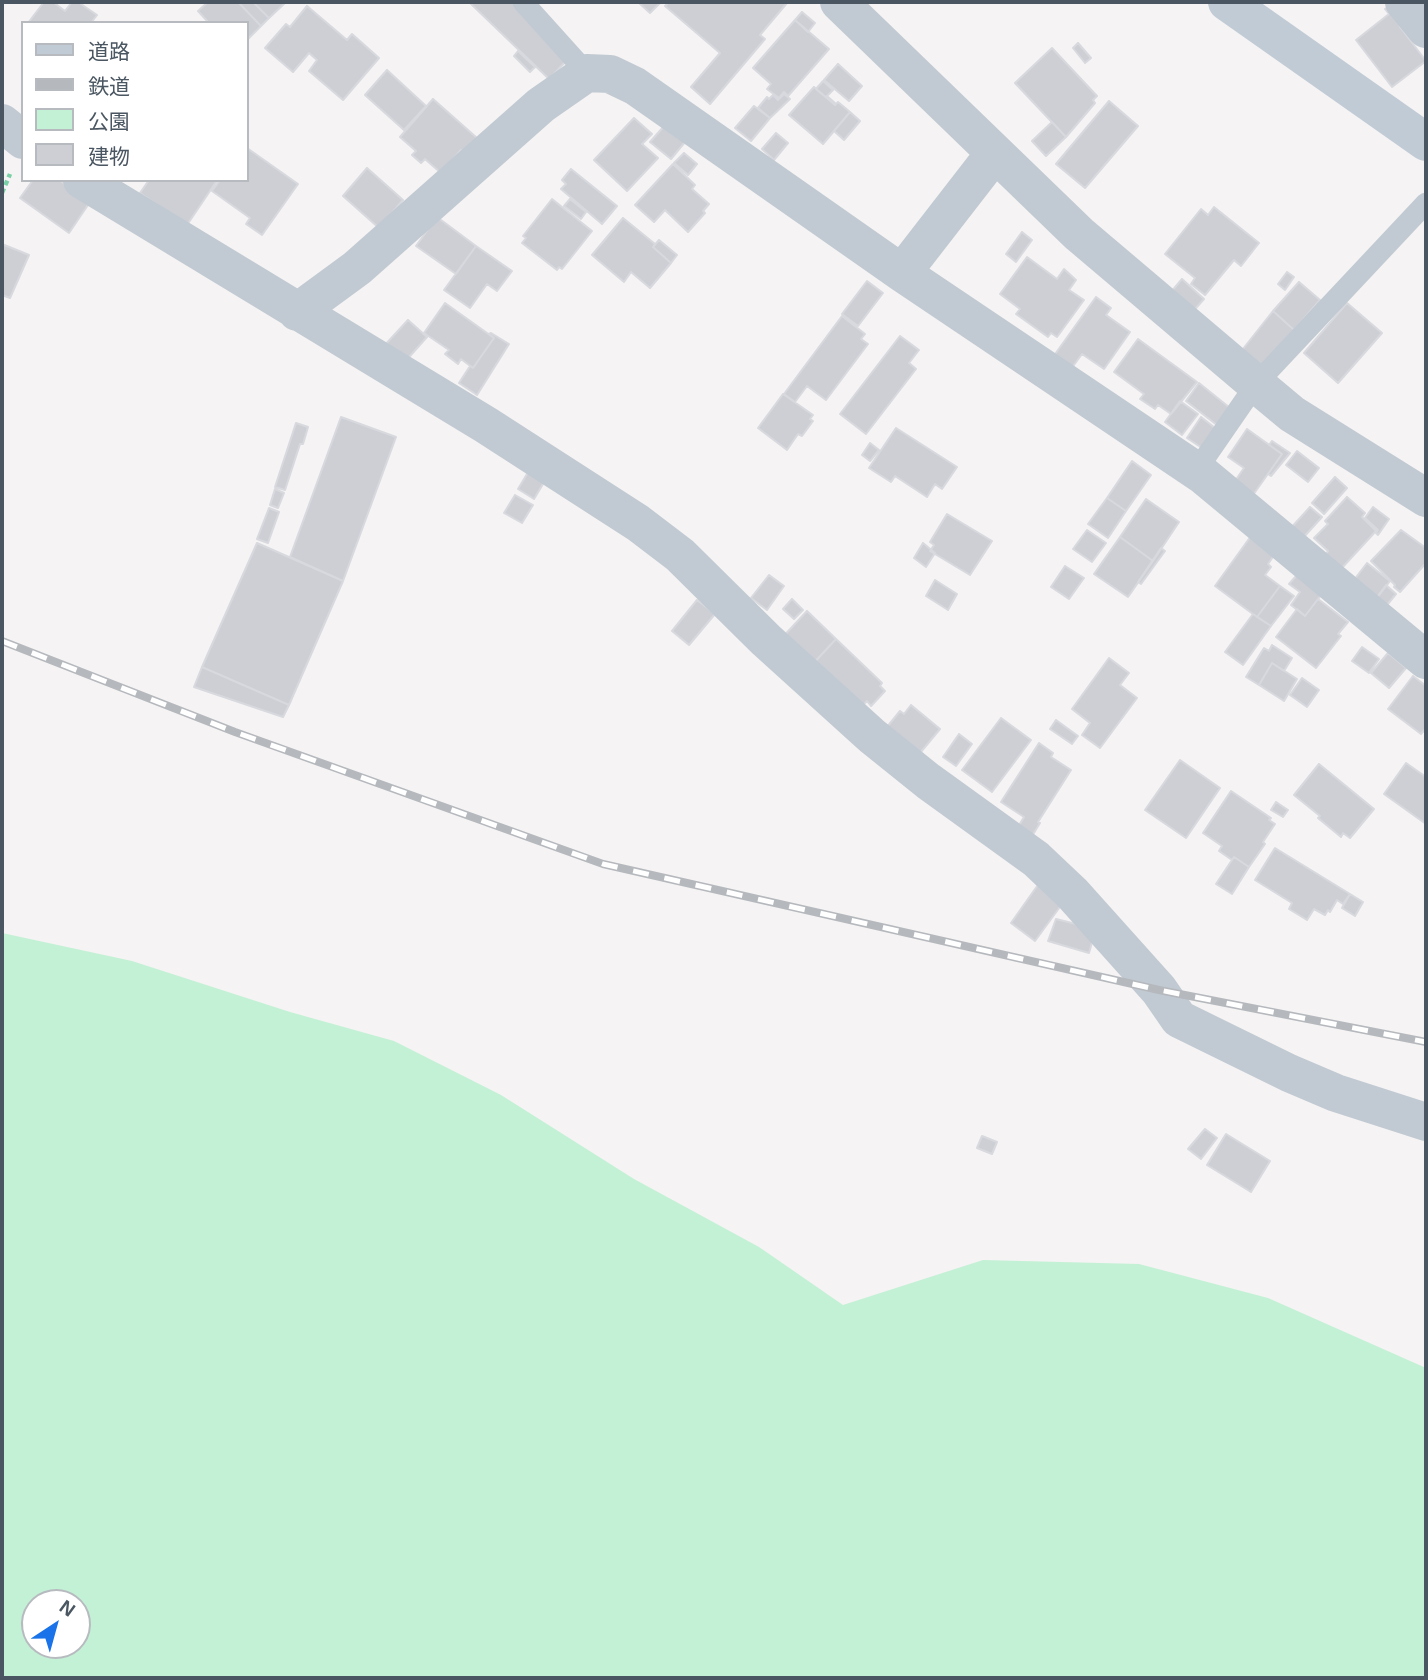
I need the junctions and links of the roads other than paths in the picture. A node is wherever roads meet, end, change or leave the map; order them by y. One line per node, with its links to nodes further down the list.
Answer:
1 (523, 2): 6 (lane)
2 (839, 2): 10 (street)
3 (1227, 2): 9 (main road)
4 (1404, 2): 5 (street)
5 (1426, 29)
6 (587, 73): 13 (street); 14 (street)
7 (2, 123): 8 (street)
8 (21, 138)
9 (1426, 142)
10 (995, 153): 13 (street); 15 (street)
11 (85, 182): 14 (street)
12 (1426, 203): 15 (lane)
13 (902, 273): 16 (street)
14 (297, 312): 19 (street)
15 (1256, 384): 16 (lane); 17 (street)
16 (1196, 471): 18 (street)
17 (1426, 498)
18 (1426, 660)
19 (1426, 1122)

